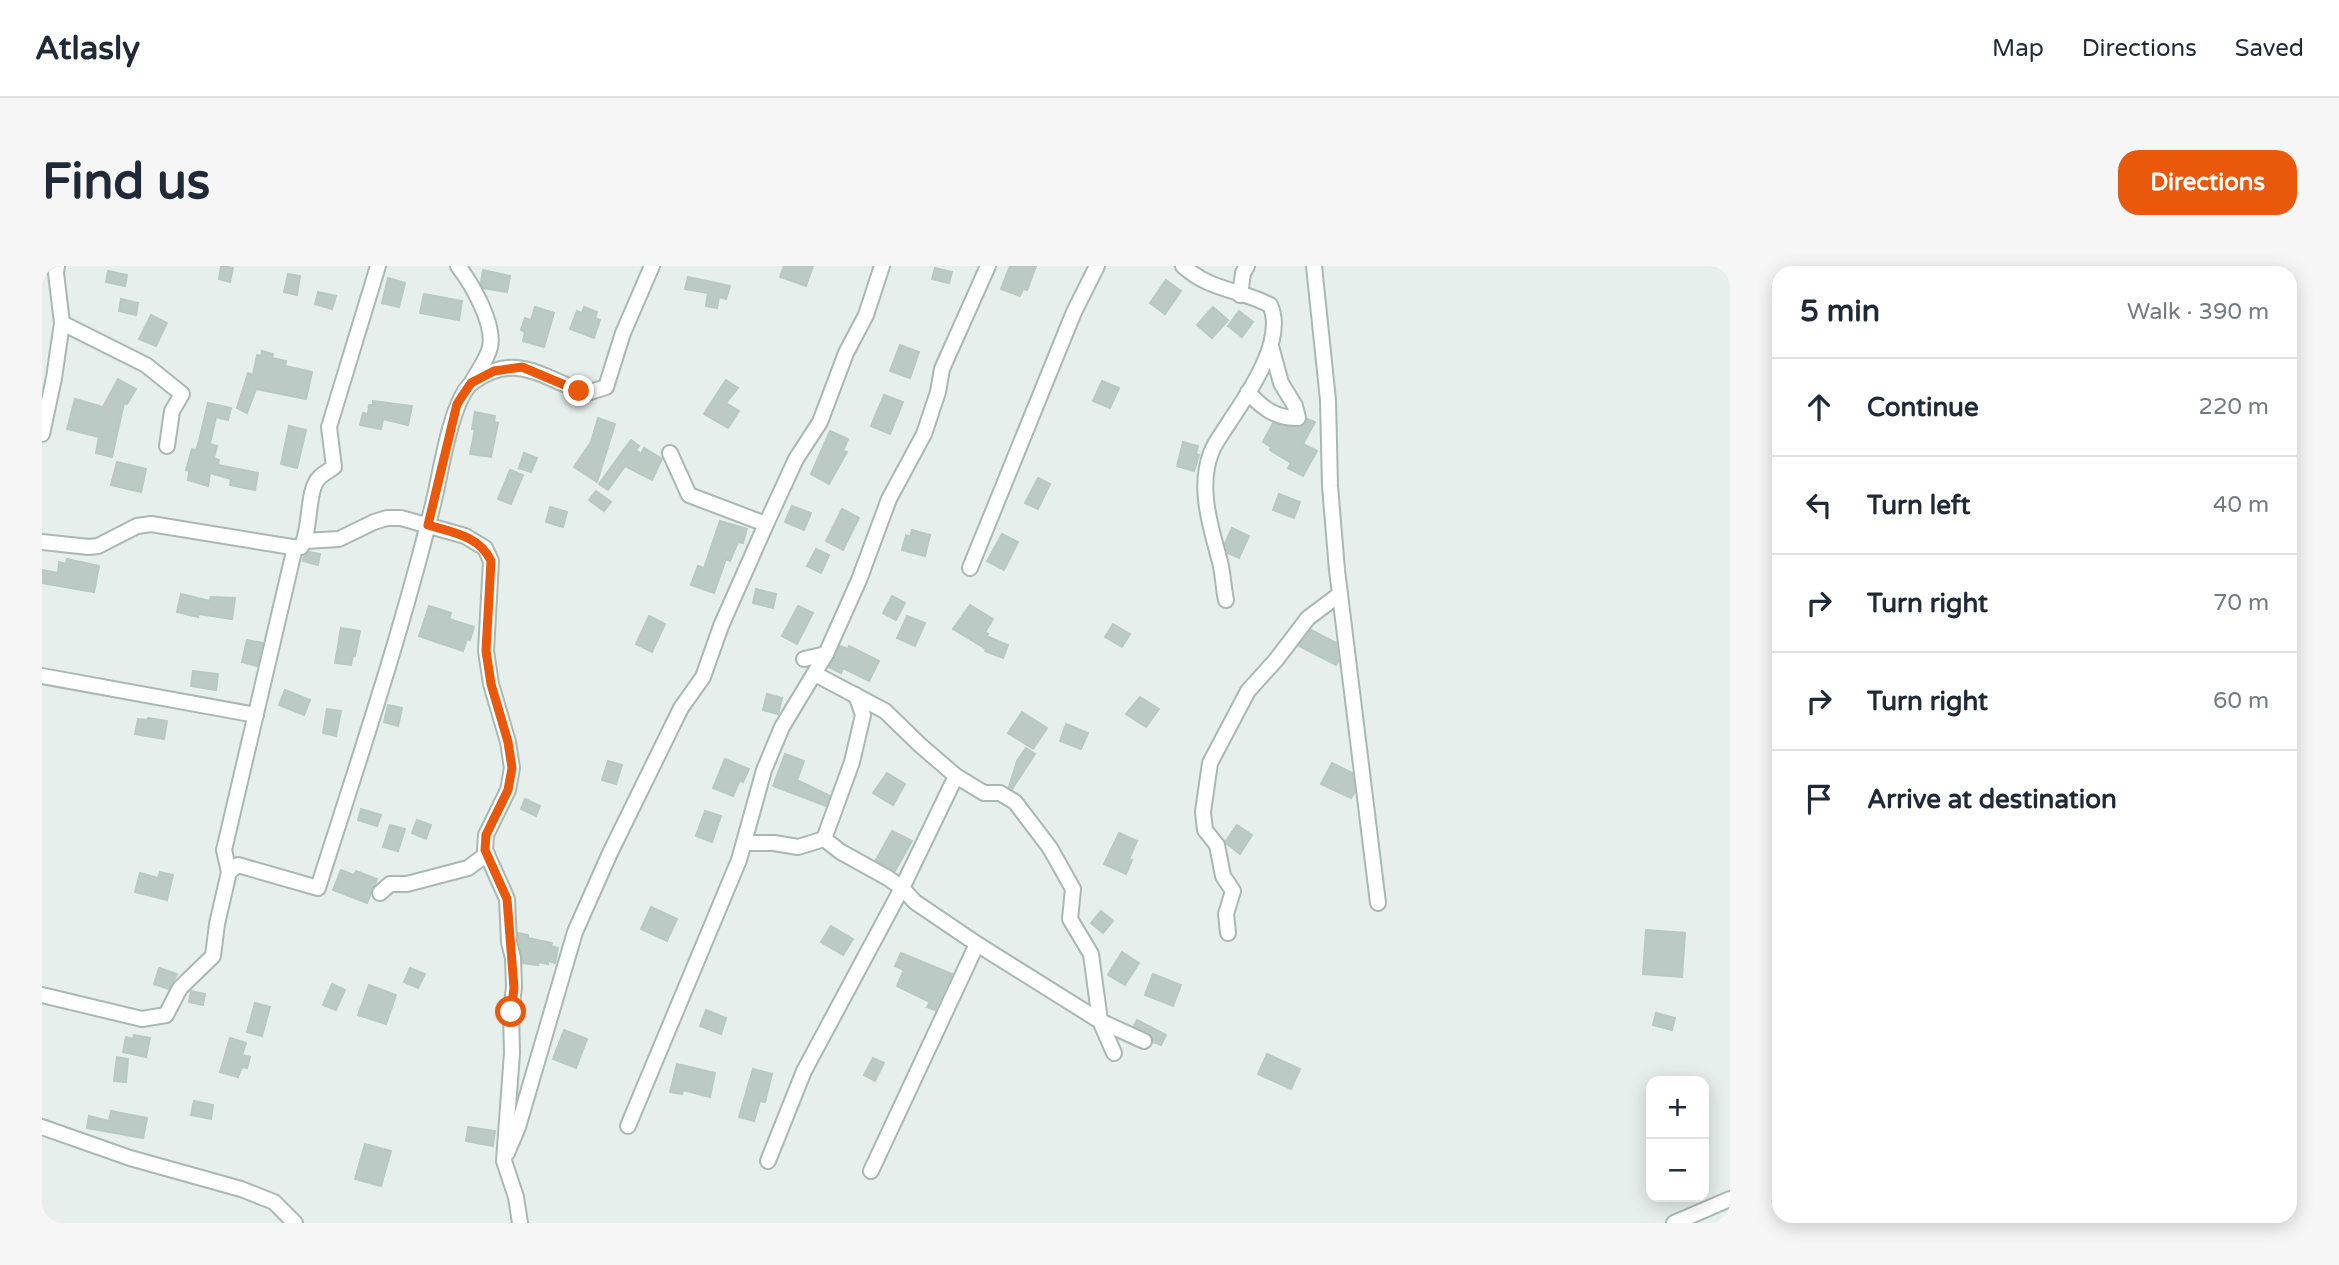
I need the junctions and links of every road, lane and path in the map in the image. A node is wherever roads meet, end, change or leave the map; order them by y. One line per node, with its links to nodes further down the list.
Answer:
1 (57, 266): 12 (street)
2 (378, 266): 22 (street)
3 (458, 266): 14 (street)
4 (652, 266): 14 (street)
5 (882, 266): 19 (street)
6 (988, 266): 26 (street)
7 (1097, 266): 23 (street)
8 (1183, 266): 11 (street)
9 (1247, 266): 11 (street)
10 (1314, 266): 24 (street)
11 (1240, 295): 13 (street)
12 (62, 323): 16 (street); 17 (street)
13 (1271, 346): 15 (street); 15 (street)
14 (466, 390): 20 (street)
15 (1248, 392): 25 (street)
16 (42, 434)
17 (167, 446)
18 (670, 453): 19 (street)
19 (767, 522): 48 (street)
20 (428, 525): 22 (street); 35 (street); 36 (street)
21 (42, 542): 22 (street)
22 (300, 544): 31 (street)
23 (970, 568)
24 (1340, 594): 39 (street); 40 (street)
25 (1226, 600)
26 (827, 654): 27 (street); 28 (street)
27 (804, 659)
28 (815, 674): 30 (street); 34 (street)
29 (42, 676): 31 (street)
30 (856, 695): 32 (street); 33 (street)
31 (256, 715): 36 (street)
32 (956, 776): 37 (street); 43 (street)
33 (824, 839): 34 (street); 37 (street)
34 (744, 843): 47 (street)
35 (487, 854): 38 (street); 48 (street)
36 (229, 872): 42 (street)
37 (902, 888): 41 (street); 49 (street)
38 (380, 892)
39 (1378, 903)
40 (1228, 933)
41 (977, 944): 43 (street); 50 (street)
42 (42, 995)
43 (1100, 1021): 44 (street); 45 (street)
44 (1144, 1041)
45 (1114, 1053)
46 (42, 1126): 52 (street)
47 (628, 1126)
48 (504, 1161): 53 (street)
49 (768, 1161)
50 (871, 1171)
51 (1730, 1199): 54 (street)
52 (295, 1223)
53 (520, 1223)
54 (1674, 1223)

